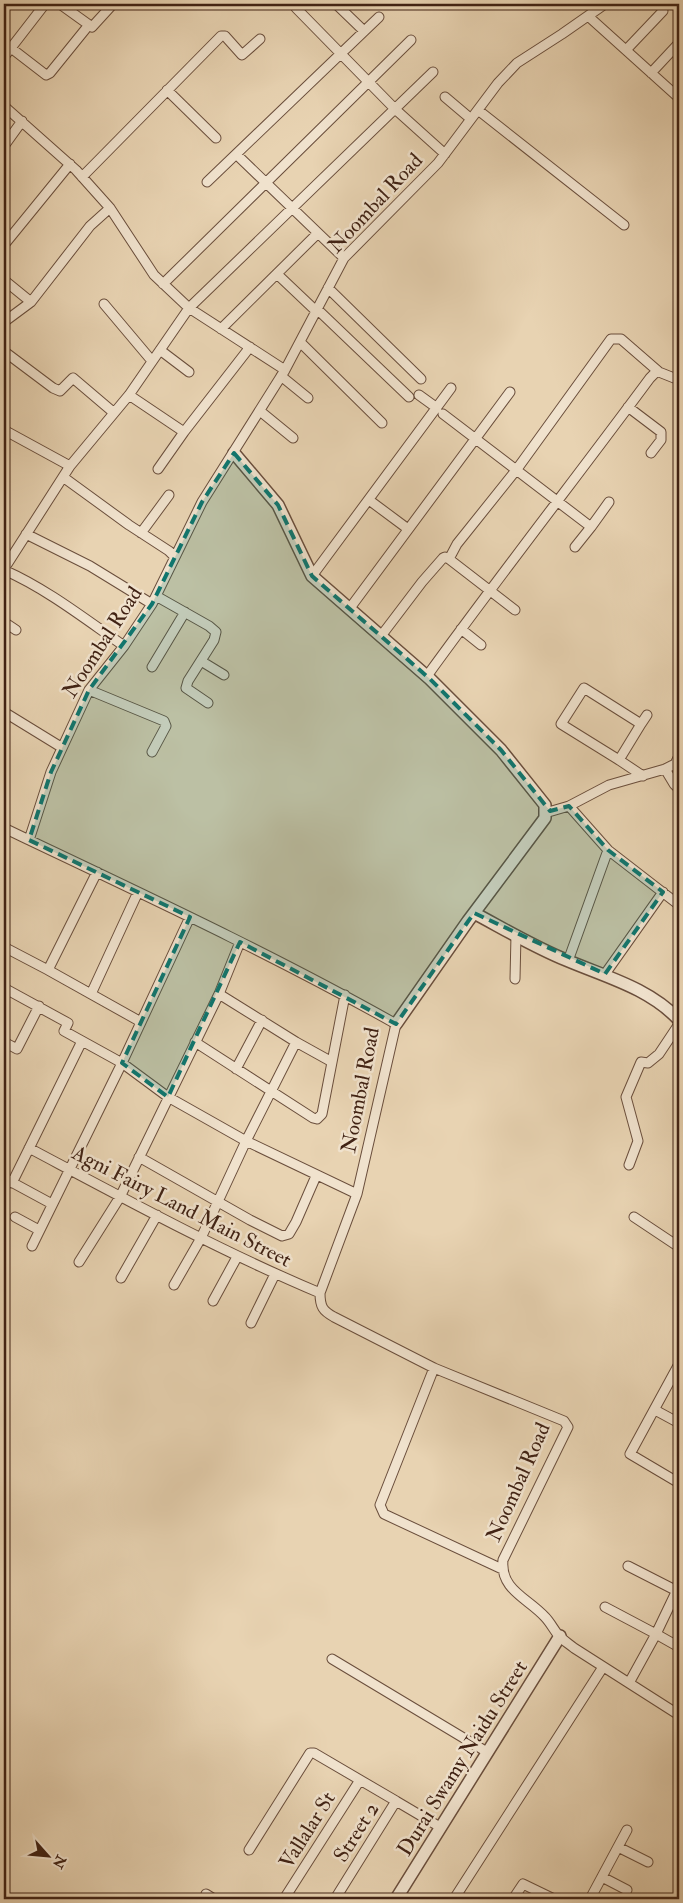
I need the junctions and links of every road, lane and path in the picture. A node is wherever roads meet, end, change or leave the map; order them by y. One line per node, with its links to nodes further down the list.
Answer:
1 (45, 4): 15 (street)
2 (113, 4): 10 (street)
3 (336, 4): 11 (street)
4 (605, 4): 9 (street, Noombal Road)
5 (66, 5): 10 (street)
6 (296, 8): 17 (street)
7 (663, 11): 16 (street)
8 (379, 16): 11 (street)
9 (588, 16): 16 (street); 27 (street, Noombal Road)
10 (88, 26): 15 (street)
11 (364, 31): 17 (street)
12 (260, 40): 22 (street)
13 (411, 40): 21 (street)
14 (679, 43): 20 (street)
15 (11, 48): 18 (street)
16 (626, 50): 20 (street)
17 (341, 54): 21 (street); 32 (street)
18 (4, 57)
19 (433, 72): 26 (street)
20 (651, 73): 24 (street)
21 (368, 82): 26 (street); 37 (street)
22 (167, 90): 30 (street); 35 (street)
23 (445, 97): 28 (street)
24 (679, 98)
25 (4, 106): 29 (street)
26 (395, 109): 33 (street); 39 (street)
27 (478, 110): 28 (street, Noombal Road); 40 (street)
28 (471, 119): 33 (street, Noombal Road)
29 (22, 121): 31 (street); 34 (street)
30 (216, 138)
31 (4, 146)
32 (236, 154): 36 (street); 37 (street)
33 (445, 154): 43 (street, Noombal Road)
34 (70, 164): 35 (street); 42 (street)
35 (82, 177): 38 (street)
36 (207, 182)
37 (266, 183): 39 (street); 46 (street)
38 (110, 208): 46 (street); 48 (street)
39 (291, 208): 41 (street); 50 (street)
40 (624, 225)
41 (318, 233): 43 (street); 44 (street)
42 (4, 245)
43 (344, 258): 47 (street, Noombal Road)
44 (276, 274): 51 (street); 53 (street)
45 (4, 280): 48 (street)
46 (163, 284): 50 (street)
47 (328, 288): 51 (street, Noombal Road); 62 (street)
48 (31, 302): 52 (street)
49 (104, 304): 58 (street)
50 (190, 308): 53 (street); 56 (street)
51 (316, 310): 54 (street, Noombal Road); 68 (street)
52 (4, 322)
53 (221, 329): 55 (street)
54 (300, 342): 61 (street, Noombal Road); 74 (street)
55 (250, 347): 61 (street); 76 (street)
56 (160, 350): 58 (street); 59 (street)
57 (5, 352): 73 (street)
58 (152, 361): 66 (street)
59 (189, 372)
60 (659, 372): 63 (street); 70 (street); 83 (street)
61 (283, 373): 69 (street); 71 (street, Noombal Road)
62 (421, 379)
63 (679, 380)
64 (451, 388): 72 (street)
65 (510, 392): 78 (street)
66 (129, 395): 73 (street); 76 (street)
67 (419, 395): 72 (street)
68 (409, 397)
69 (308, 398)
70 (628, 407): 80 (street); 87 (street)
71 (260, 411): 77 (street); 79 (street, Noombal Road)
72 (440, 411): 78 (street); 86 (street)
73 (113, 412): 81 (street)
74 (382, 423)
75 (4, 430): 81 (street)
76 (184, 432): 82 (street)
77 (292, 438)
78 (476, 438): 83 (street); 90 (street)
79 (234, 453): 94 (street, Noombal Road); 97 (street)
80 (651, 453)
81 (70, 466): 84 (street)
82 (158, 469)
83 (517, 469): 87 (street); 95 (street)
84 (62, 477): 91 (street); 92 (street)
85 (170, 495): 91 (street)
86 (370, 500): 90 (street); 97 (street)
87 (557, 500): 89 (street); 98 (street)
88 (609, 502): 89 (street)
89 (591, 526): 93 (street)
90 (408, 529): 100 (street)
91 (140, 533): 94 (street)
92 (26, 534): 96 (street); 99 (street)
93 (575, 547)
94 (176, 557): 99 (street, Noombal Road)
95 (449, 560): 98 (street); 106 (street)
96 (4, 569): 108 (street)
97 (312, 576): 100 (street)
98 (489, 590): 101 (street); 104 (street)
99 (154, 600): 102 (street); 108 (street, Noombal Road)
100 (350, 608): 106 (street)
101 (515, 610)
102 (185, 612): 109 (street); 110 (street)
103 (4, 623): 105 (street)
104 (461, 629): 107 (street); 112 (street)
105 (16, 630)
106 (381, 636): 112 (street)
107 (482, 644)
108 (124, 646): 113 (street, Noombal Road)
109 (201, 661): 111 (street); 114 (street)
110 (152, 667)
111 (224, 675)
112 (427, 676): 126 (street)
113 (89, 690): 118 (street, Noombal Road); 119 (street)
114 (208, 703)
115 (4, 712): 118 (street)
116 (647, 715): 117 (street)
117 (641, 724): 121 (street); 121 (street)
118 (61, 747): 128 (street, Noombal Road)
119 (152, 752)
120 (679, 756): 122 (street)
121 (619, 760): 123 (street)
122 (665, 769): 123 (street); 124 (street)
123 (643, 776): 125 (street)
124 (679, 789)
125 (568, 806): 126 (street); 129 (street)
126 (545, 813): 134 (street)
127 (4, 828): 128 (street)
128 (29, 840): 130 (street, Noombal Road)
129 (608, 850): 132 (street); 139 (street)
130 (97, 872): 131 (street, Noombal Road); 140 (street)
131 (138, 892): 135 (street, Noombal Road); 144 (street)
132 (663, 892): 133 (street); 141 (street)
133 (679, 905)
134 (474, 914): 136 (street); 151 (street)
135 (190, 917): 137 (street, Noombal Road); 149 (street)
136 (516, 935): 139 (street); 142 (street)
137 (240, 942): 145 (street); 146 (street, Noombal Road)
138 (4, 947): 140 (street)
139 (568, 961): 141 (street)
140 (48, 970): 144 (street)
141 (605, 974): 150 (street)
142 (515, 979)
143 (4, 988): 147 (street)
144 (91, 994): 149 (street)
145 (219, 994): 148 (street); 154 (street)
146 (345, 995): 151 (street, Noombal Road); 156 (street)
147 (39, 1006): 152 (street); 153 (street)
148 (262, 1020): 155 (street); 158 (street)
149 (141, 1022): 157 (street)
150 (679, 1022): 164 (street)
151 (396, 1024): 168 (street, Noombal Road)
152 (4, 1042)
153 (82, 1042): 157 (street); 162 (street)
154 (195, 1042): 158 (street); 160 (street)
155 (296, 1042): 156 (street); 159 (street)
156 (332, 1062): 159 (street)
157 (122, 1063): 160 (street); 165 (street)
158 (236, 1069): 159 (street)
159 (272, 1091): 161 (street)
160 (168, 1098): 161 (street); 163 (street)
161 (246, 1141): 166 (street); 170 (street)
162 (29, 1148): 165 (street, Agni Fairy Land Main Street); 167 (street)
163 (139, 1157): 169 (street); 170 (street)
164 (629, 1165)
165 (69, 1169): 169 (street, Agni Fairy Land Main Street); 171 (street)
166 (316, 1176): 168 (street); 170 (street)
167 (6, 1182): 171 (street)
168 (357, 1194): 184 (street, Noombal Road)
169 (120, 1197): 172 (street, Agni Fairy Land Main Street); 180 (street)
170 (218, 1201): 176 (street)
171 (52, 1204): 175 (street)
172 (157, 1215): 176 (street, Agni Fairy Land Main Street); 182 (street)
173 (16, 1217): 175 (street)
174 (634, 1217): 178 (street)
175 (39, 1230): 177 (street)
176 (201, 1238): 179 (street, Agni Fairy Land Main Street); 183 (street)
177 (32, 1246)
178 (679, 1248)
179 (237, 1256): 181 (street, Agni Fairy Land Main Street); 185 (street)
180 (78, 1262)
181 (276, 1274): 184 (street, Agni Fairy Land Main Street); 186 (street)
182 (121, 1278)
183 (174, 1285)
184 (320, 1293): 188 (street, Noombal Road)
185 (213, 1301)
186 (251, 1323)
187 (679, 1364): 189 (street)
188 (434, 1368): 193 (street); 193 (street, Noombal Road)
189 (654, 1410): 190 (street); 191 (street)
190 (679, 1422)
191 (679, 1483)
192 (628, 1566): 194 (street)
193 (502, 1569): 197 (street, Noombal Road)
194 (678, 1589): 196 (street)
195 (605, 1607): 196 (street)
196 (656, 1634): 198 (street); 201 (street)
197 (560, 1636): 200 (street, Noombal Road); 203 (street, Durai Swamy Naidu Street)
198 (679, 1647)
199 (332, 1659): 203 (street)
200 (602, 1668): 201 (street, Noombal Road); 216 (street)
201 (629, 1683): 202 (street, Noombal Road)
202 (679, 1715)
203 (487, 1752): 206 (street, Durai Swamy Naidu Street)
204 (360, 1780): 205 (street); 209 (street); 213 (street, Vallalar St)
205 (396, 1801): 206 (street, Street 2); 214 (street, Street 2)
206 (440, 1827): 215 (street, Durai Swamy Naidu Street)
207 (627, 1830): 208 (street)
208 (618, 1847): 210 (street); 211 (street)
209 (249, 1850)
210 (648, 1862)
211 (602, 1877): 212 (street); 219 (street)
212 (627, 1890)
213 (284, 1899)
214 (335, 1899)
215 (396, 1899)
216 (454, 1899)
217 (513, 1899): 218 (street)
218 (554, 1899)
219 (590, 1899)

